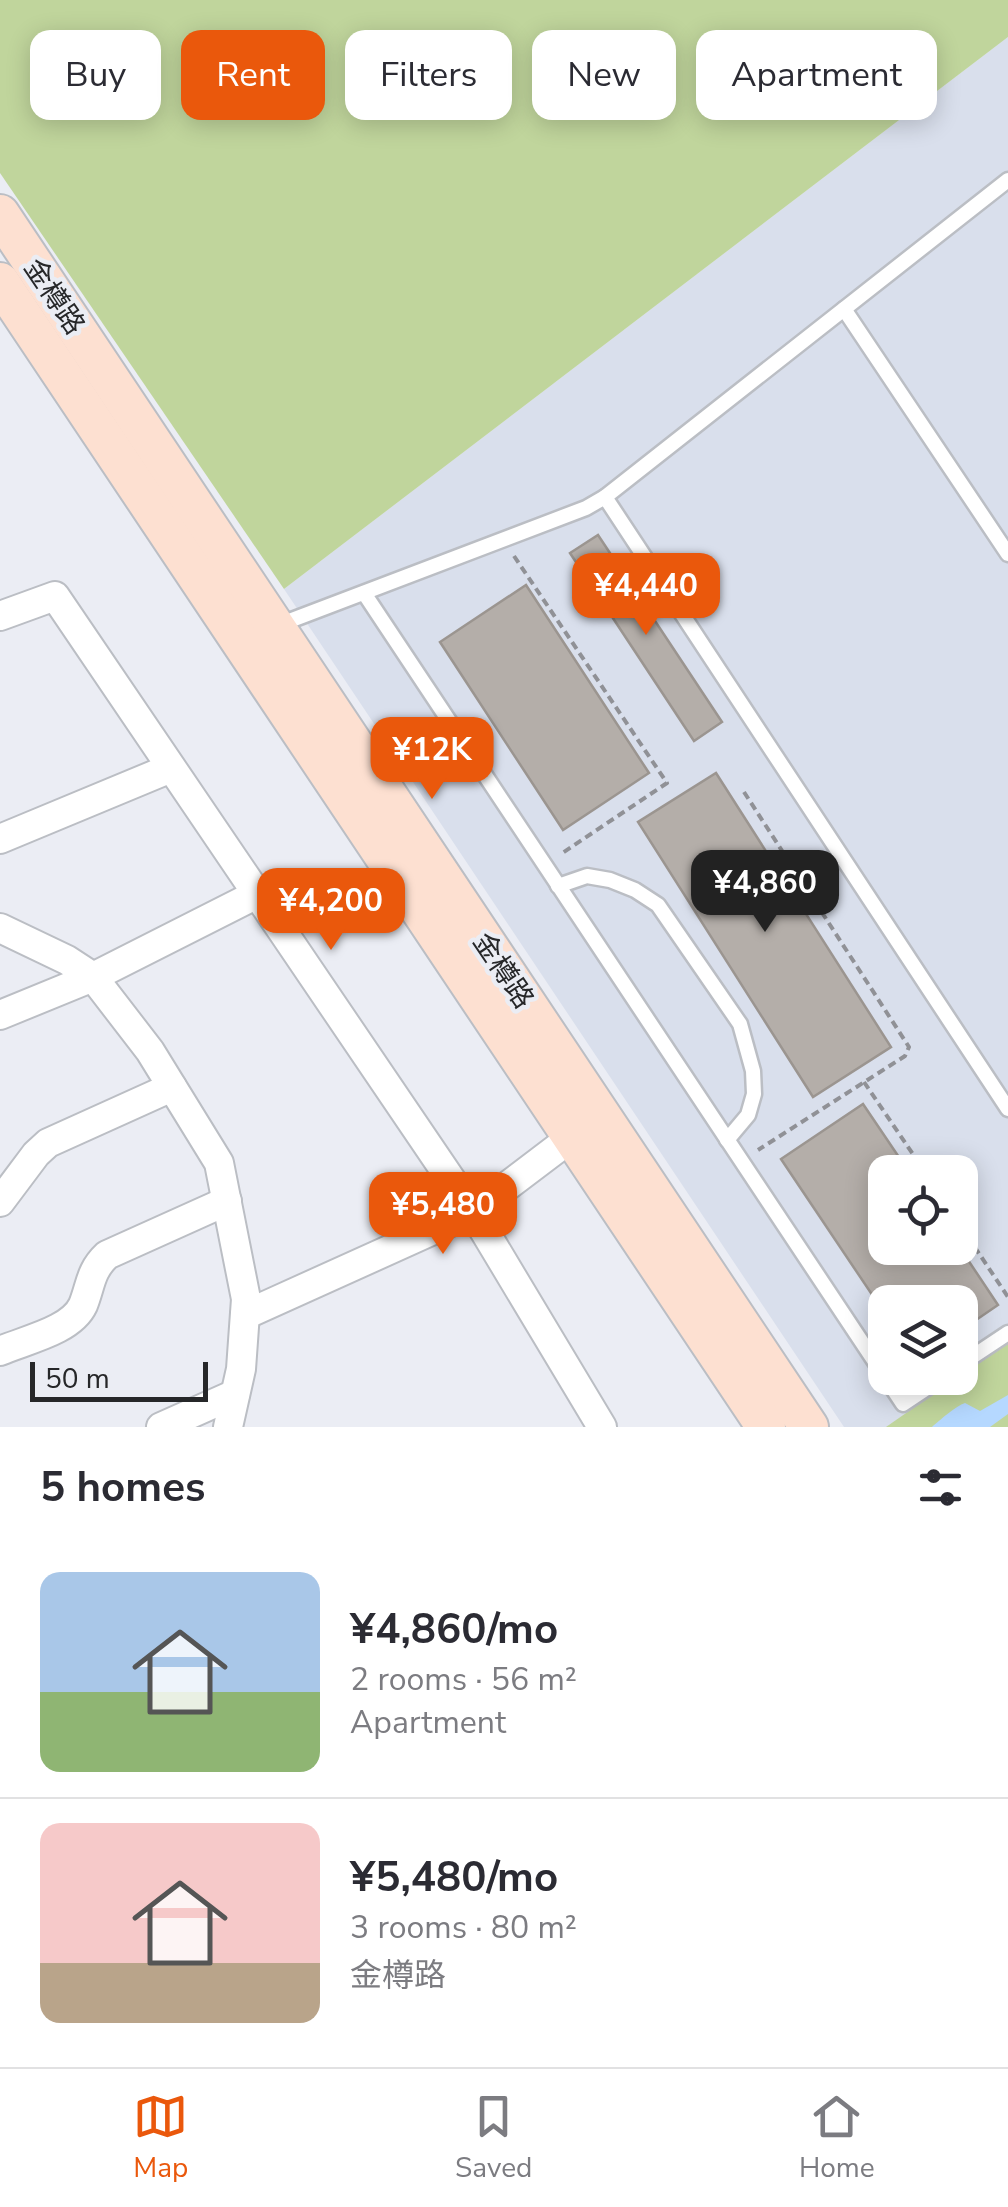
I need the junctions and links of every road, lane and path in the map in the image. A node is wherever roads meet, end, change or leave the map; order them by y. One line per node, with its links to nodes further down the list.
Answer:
1 (1008, 180): 4 (lane)
2 (0, 214): 10 (main road, 金樽路)
3 (0, 282): 24 (main road, 金樽路)
4 (844, 309): 5 (lane); 7 (lane)
5 (604, 497): 6 (lane); 22 (lane)
6 (503, 540): 8 (lane); 14 (path)
7 (1008, 554)
8 (364, 593): 10 (lane); 15 (lane)
9 (0, 616): 11 (street)
10 (275, 627): 23 (main road, 金樽路)
11 (170, 768): 13 (street); 16 (street)
12 (744, 792): 20 (path)
13 (0, 839)
14 (560, 854)
15 (558, 886): 25 (lane); 25 (lane)
16 (257, 894): 18 (street); 30 (street)
17 (0, 928): 18 (street)
18 (92, 977): 19 (street); 21 (street)
19 (0, 1016)
20 (864, 1082): 26 (path); 27 (path)
21 (172, 1087): 28 (street); 29 (street)
22 (1008, 1109)
23 (608, 1125): 24 (street); 45 (main road, 金樽路)
24 (572, 1137): 30 (street); 44 (main road, 金樽路)
25 (727, 1140): 27 (lane)
26 (913, 1155)
27 (741, 1161): 36 (lane)
28 (227, 1201): 33 (street); 35 (street)
29 (0, 1202)
30 (473, 1212): 33 (street); 43 (street)
31 (978, 1252): 32 (path)
32 (1008, 1297)
33 (245, 1315): 38 (street)
34 (1008, 1333): 37 (lane)
35 (0, 1351)
36 (868, 1352)
37 (978, 1354)
38 (236, 1394): 41 (street); 42 (street)
39 (897, 1395): 40 (lane)
40 (916, 1395)
41 (161, 1427)
42 (228, 1427)
43 (602, 1427)
44 (766, 1427)
45 (809, 1427)

